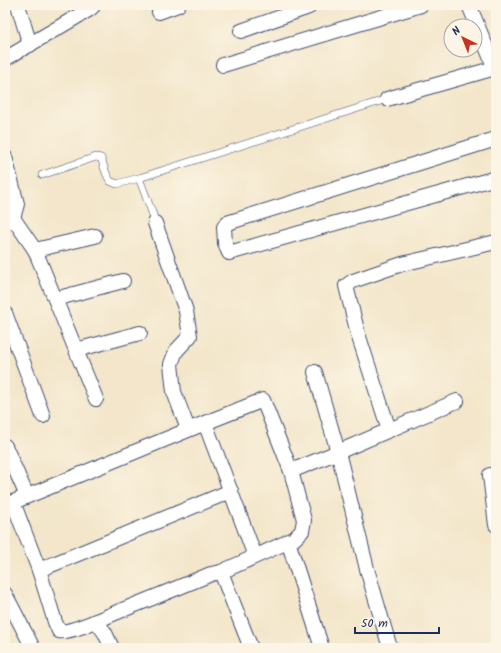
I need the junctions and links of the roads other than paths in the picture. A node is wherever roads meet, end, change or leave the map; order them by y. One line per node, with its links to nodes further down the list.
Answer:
1 (18, 5): 9 (street)
2 (94, 5): 9 (street)
3 (178, 5): 7 (street)
4 (310, 5): 8 (street)
5 (421, 5): 11 (street)
6 (469, 5): 12 (street)
7 (159, 12)
8 (241, 31)
9 (30, 45): 10 (street)
10 (5, 59)
11 (223, 65)
12 (495, 69): 13 (street)
13 (387, 99): 17 (lane)
14 (496, 139): 18 (street)
15 (5, 157): 19 (street)
16 (42, 175): 17 (lane)
17 (139, 178): 20 (lane)
18 (496, 178)
19 (9, 221): 23 (street)
20 (156, 223): 34 (street)
21 (95, 236): 23 (street)
22 (496, 242): 35 (street)
23 (35, 250): 25 (street)
24 (123, 281): 25 (street)
25 (55, 299): 28 (street)
26 (5, 313): 32 (street)
27 (140, 332): 28 (street)
28 (76, 350): 30 (street)
29 (315, 372): 37 (street)
30 (96, 399)
31 (457, 402): 35 (street)
32 (43, 416)
33 (205, 423): 34 (street); 38 (street); 40 (street)
34 (188, 430): 41 (street)
35 (389, 430): 37 (street)
36 (5, 446): 41 (street)
37 (338, 452): 38 (street); 54 (street)
38 (291, 471): 44 (street)
39 (490, 475): 43 (street)
40 (231, 490): 45 (street); 46 (street)
41 (27, 496): 42 (street)
42 (9, 504): 46 (street)
43 (496, 525)
44 (288, 541): 45 (street); 53 (street)
45 (256, 556): 47 (street)
46 (39, 570): 49 (street)
47 (221, 572): 49 (street); 52 (street)
48 (5, 594): 50 (street)
49 (96, 621): 51 (street)
50 (33, 648)
51 (112, 648)
52 (251, 648)
53 (322, 648)
54 (390, 648)

